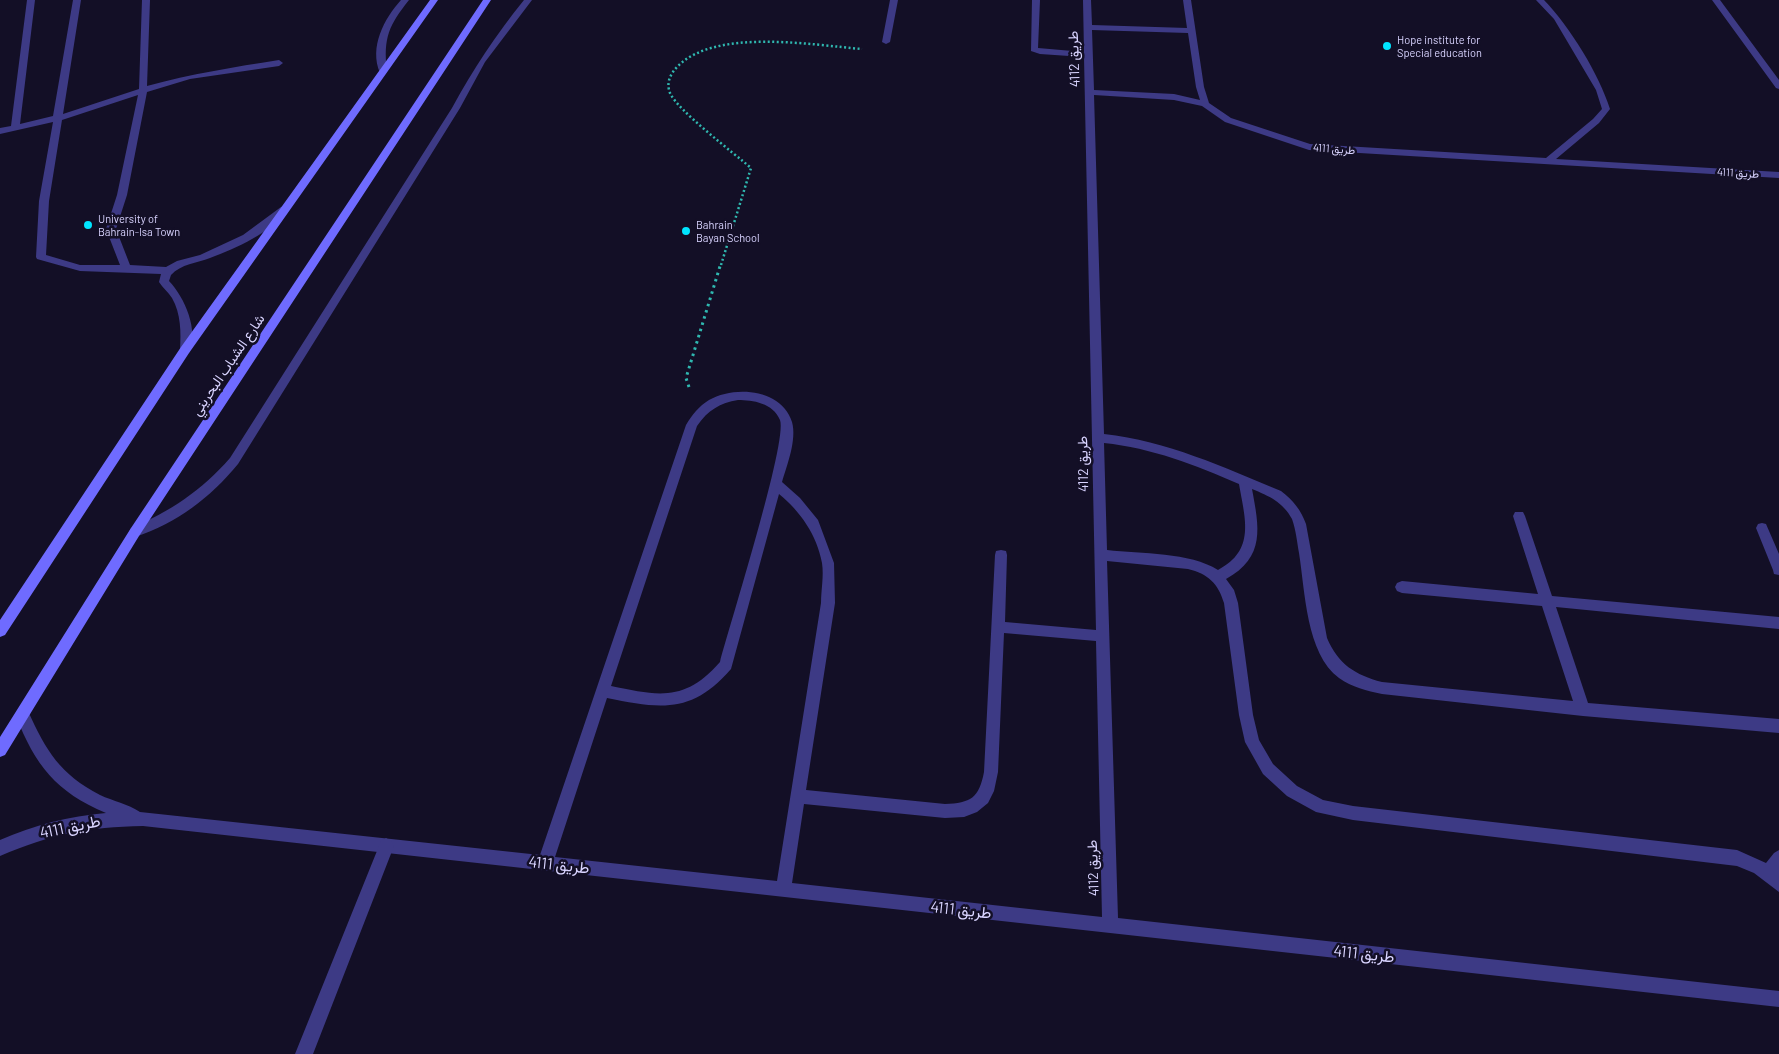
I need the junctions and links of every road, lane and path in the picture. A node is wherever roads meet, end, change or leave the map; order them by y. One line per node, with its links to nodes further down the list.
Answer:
1 (31, 0): 25 (street)
2 (76, 0): 24 (street)
3 (146, 0): 21 (street)
4 (405, 0): 19 (street)
5 (434, 0): 19 (street)
6 (486, 0): 39 (street, شارع الشباب البحريني)
7 (528, 0): 39 (street)
8 (894, 0): 16 (street)
9 (1036, 0): 17 (street)
10 (1088, 0): 14 (street, طريق 4112)
11 (1187, 0): 15 (street)
12 (1540, 0): 27 (street)
13 (1716, 0): 20 (street)
14 (1088, 27): 15 (street); 17 (street, طريق 4112)
15 (1192, 31): 23 (street)
16 (886, 42): 33 (path)
17 (1088, 55): 22 (street, طريق 4112)
18 (279, 63): 21 (street)
19 (383, 71): 29 (street)
20 (1779, 86)
21 (143, 90): 24 (street); 30 (street)
22 (1090, 92): 23 (street); 34 (street, طريق 4112)
23 (1205, 104): 27 (street, طريق 4111)
24 (58, 118): 25 (street); 30 (street)
25 (15, 128): 26 (street)
26 (0, 131)
27 (1547, 162): 28 (street, طريق 4111)
28 (1779, 176)
29 (288, 206): 31 (street); 32 (street)
30 (126, 268): 31 (street)
31 (168, 271): 32 (street)
32 (185, 350): 48 (street)
33 (699, 414): 36 (street); 50 (street)
34 (1098, 438): 35 (street); 41 (street, طريق 4112)
35 (1245, 481): 43 (street); 51 (street)
36 (775, 483): 50 (street); 55 (street)
37 (1519, 516): 45 (street)
38 (1762, 528): 42 (street)
39 (135, 532): 52 (street, شارع الشباب البحريني)
40 (1001, 555): 47 (street)
41 (1100, 555): 43 (street); 49 (street, طريق 4112)
42 (1779, 570)
43 (1218, 577): 61 (street)
44 (1402, 587): 45 (street)
45 (1547, 601): 46 (street); 51 (street)
46 (1779, 624)
47 (998, 627): 49 (street); 55 (street)
48 (0, 631)
49 (1102, 636): 63 (street, طريق 4112)
50 (604, 691): 60 (street)
51 (1583, 709): 53 (street)
52 (23, 716): 54 (street, شارع الشباب البحريني); 56 (street, طريق 4111)
53 (1779, 726)
54 (0, 750)
55 (798, 796): 62 (street)
56 (144, 819): 57 (street, طريق 4111); 58 (street, طريق 4111)
57 (386, 846): 60 (street, طريق 4111); 65 (street)
58 (0, 848)
59 (1779, 858): 61 (street)
60 (545, 863): 62 (street, طريق 4111)
61 (1774, 878)
62 (783, 890): 63 (street, طريق 4111)
63 (1110, 926): 64 (street, طريق 4111)
64 (1779, 999)
65 (304, 1054)

